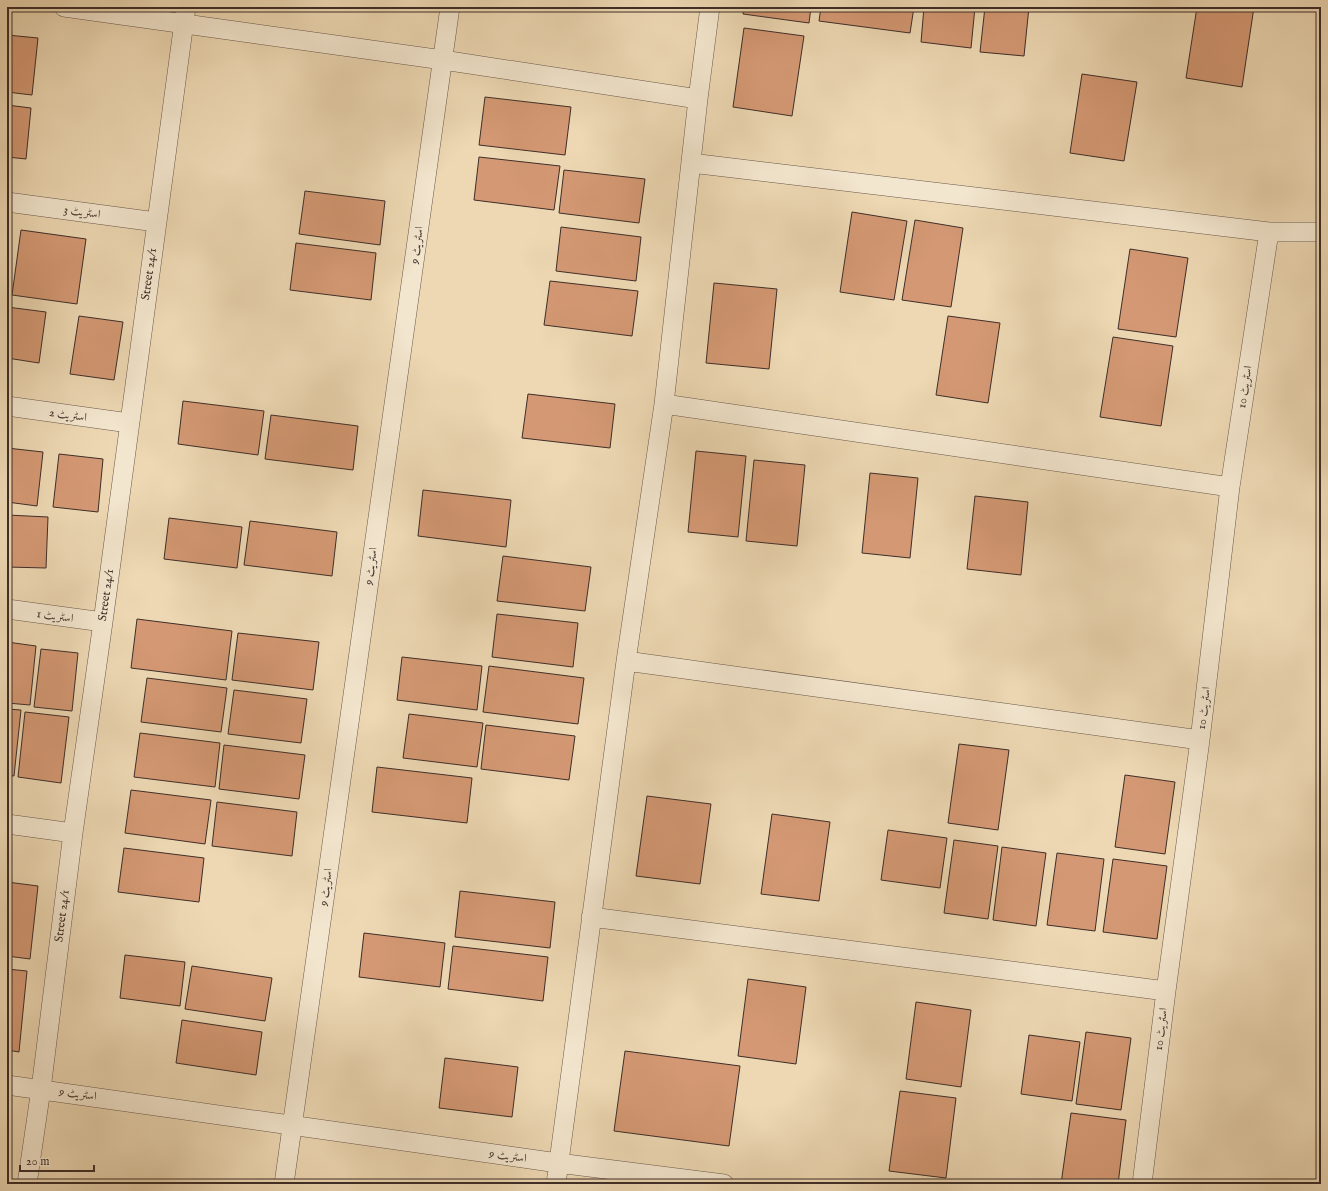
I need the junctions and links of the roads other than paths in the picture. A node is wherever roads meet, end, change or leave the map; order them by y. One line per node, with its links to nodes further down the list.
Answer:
1 (64, 7): 4 (street)
2 (450, 7): 5 (street, اسٹریٹ 9)
3 (710, 7): 6 (street)
4 (185, 15): 5 (street); 9 (street, Street 24/1)
5 (443, 60): 6 (street); 26 (street, اسٹریٹ 9)
6 (698, 99): 7 (street)
7 (691, 163): 10 (street); 12 (street)
8 (7, 202): 9 (street, اسٹریٹ 3)
9 (156, 222): 14 (street, Street 24/1)
10 (1269, 232): 11 (street); 15 (street, اسٹریٹ 10)
11 (1321, 232)
12 (664, 404): 15 (street); 18 (street)
13 (7, 406): 14 (street, اسٹریٹ 2)
14 (129, 423): 17 (street, Street 24/1)
15 (1230, 487): 19 (street, اسٹریٹ 10)
16 (7, 610): 17 (street, اسٹریٹ 1)
17 (103, 622): 21 (street, Street 24/1)
18 (626, 661): 19 (street); 22 (street)
19 (1200, 740): 23 (street, اسٹریٹ 10)
20 (7, 824): 21 (street)
21 (73, 832): 25 (street, Street 24/1)
22 (591, 917): 23 (street); 27 (street)
23 (1166, 991): 32 (street, اسٹریٹ 10)
24 (7, 1085): 25 (street, اسٹریٹ 9)
25 (41, 1089): 26 (street, اسٹریٹ 9); 28 (street, Street 24/1)
26 (292, 1124): 27 (street, اسٹریٹ 9); 29 (street)
27 (558, 1164): 30 (street); 31 (street, اسٹریٹ 9)
28 (27, 1184)
29 (284, 1184)
30 (556, 1184)
31 (724, 1184)
32 (1142, 1184)

